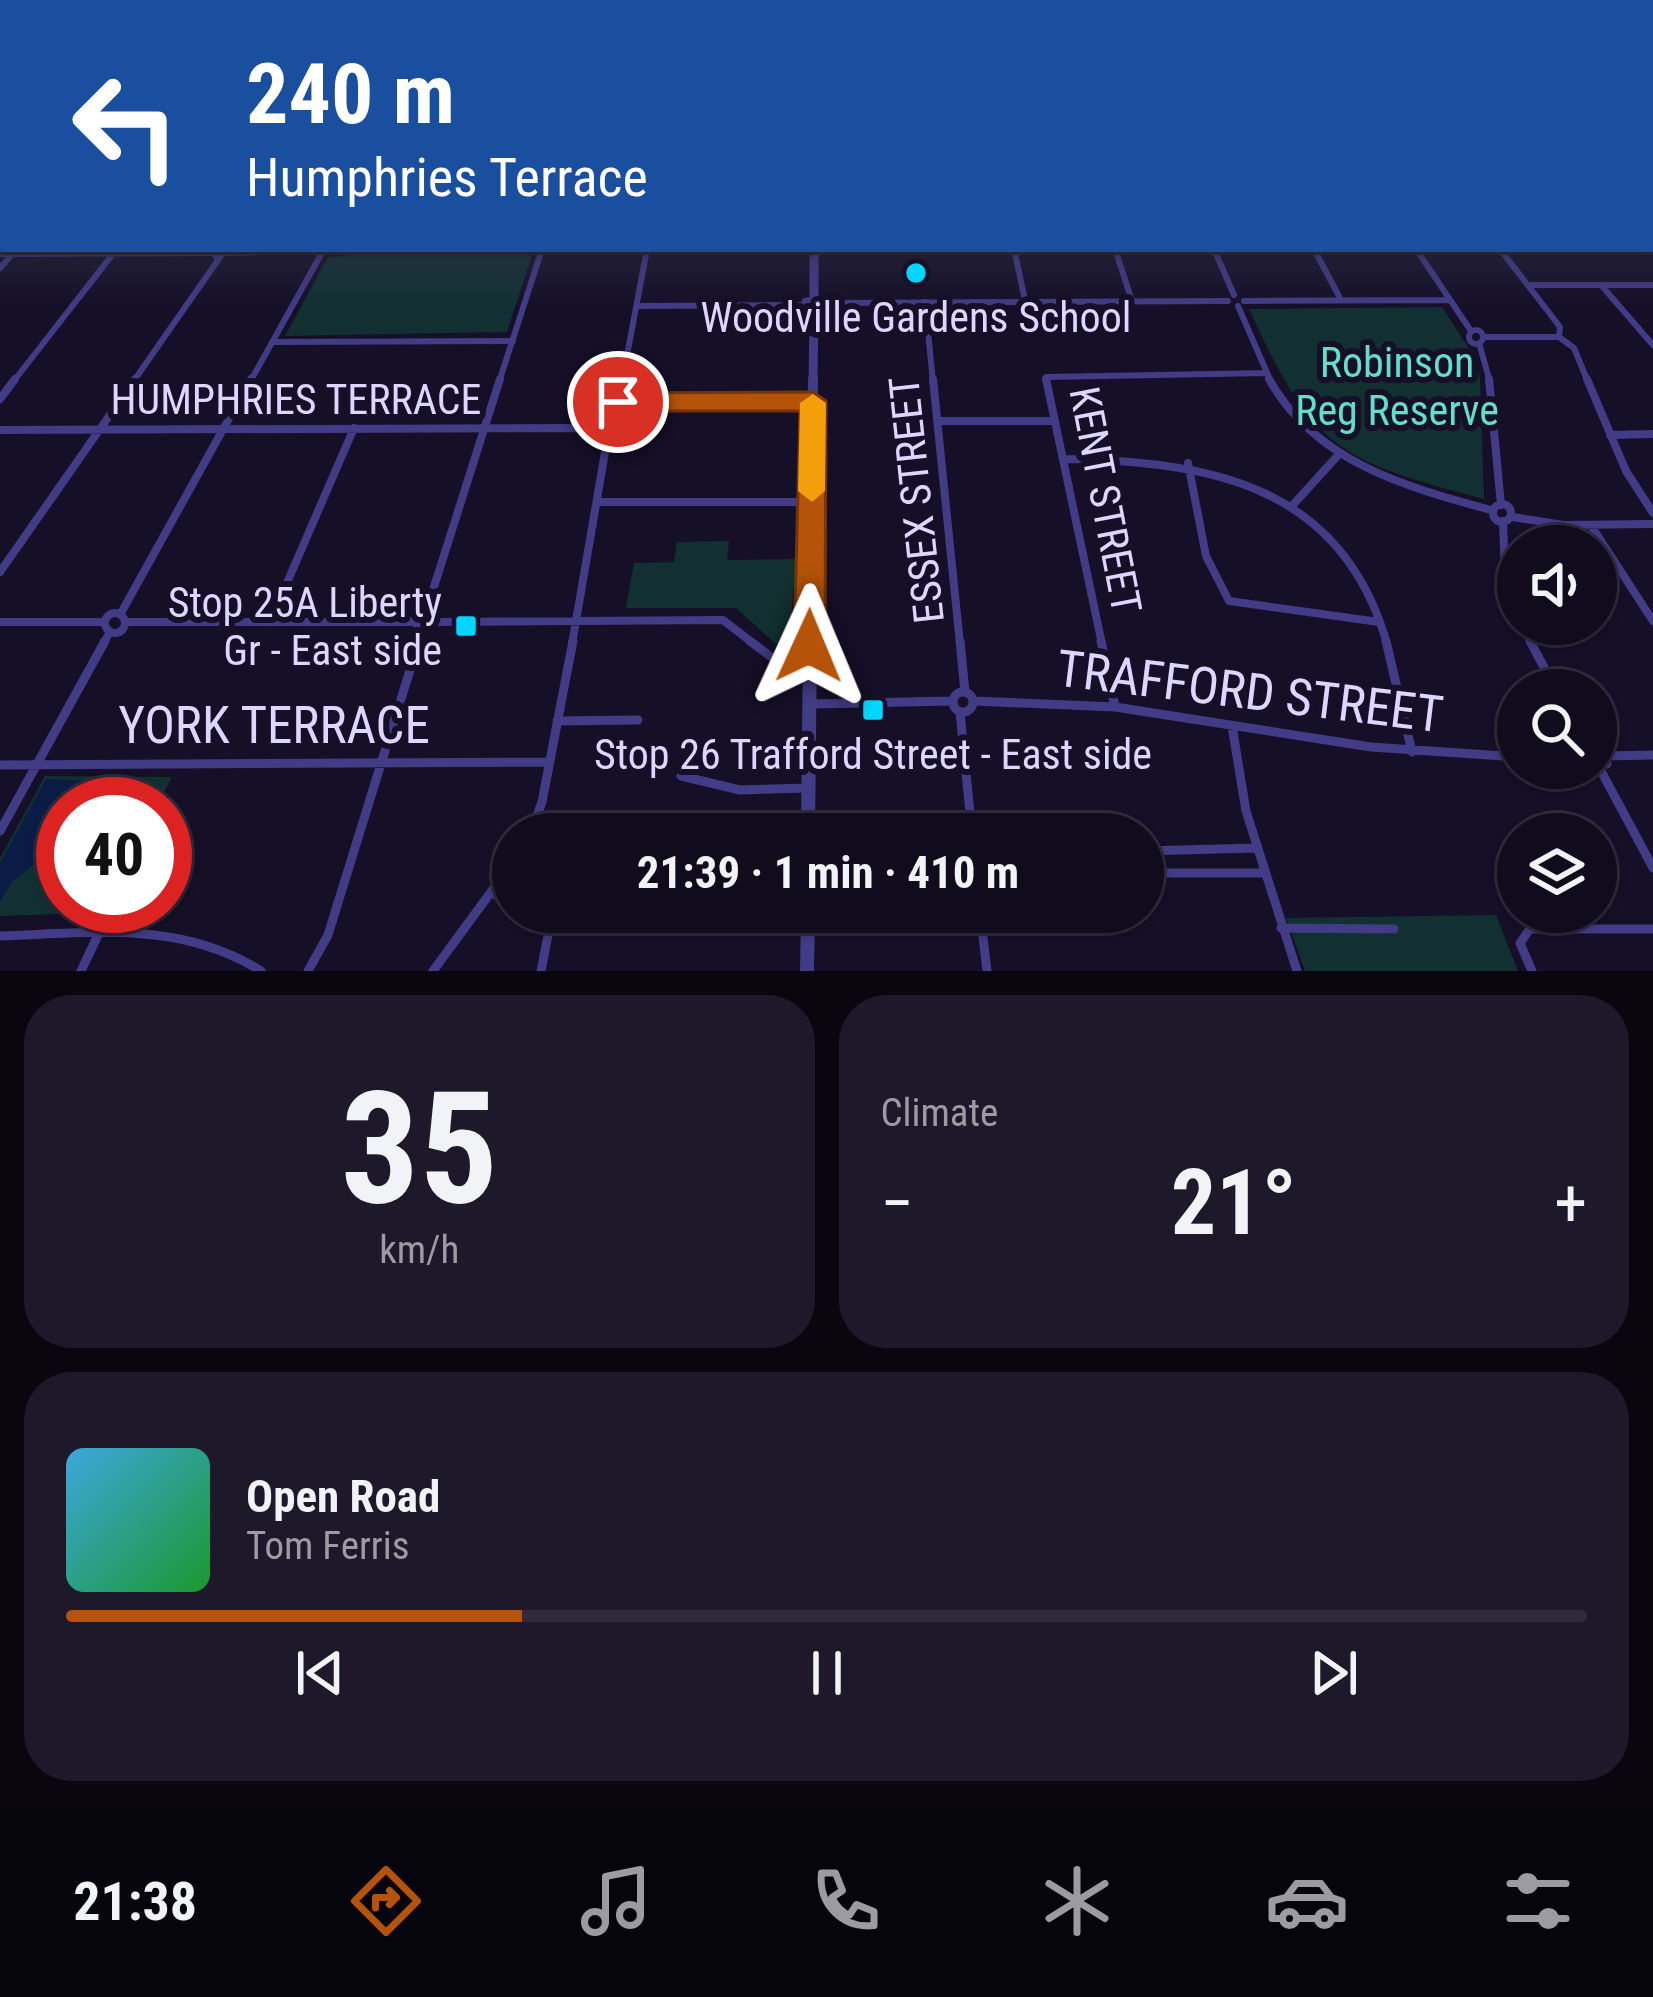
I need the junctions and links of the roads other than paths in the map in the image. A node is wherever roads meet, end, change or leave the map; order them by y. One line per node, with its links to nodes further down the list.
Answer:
1 (115, 252): 33 (street)
2 (150, 252): 14 (street)
3 (288, 252): 14 (street)
4 (322, 252): 30 (street)
5 (541, 252): 29 (street)
6 (646, 252): 26 (street)
7 (814, 252): 25 (street)
8 (1015, 252): 20 (street)
9 (1116, 252): 21 (street)
10 (1215, 252): 18 (street)
11 (1315, 252): 22 (street)
12 (1417, 252): 19 (street)
13 (1502, 252): 16 (street)
14 (217, 254): 44 (street)
15 (1653, 284): 17 (street)
16 (1528, 285): 17 (street); 27 (street)
17 (1601, 285): 31 (street)
18 (1231, 298): 21 (street); 24 (street)
19 (1450, 300): 22 (street); 28 (street)
20 (1025, 301): 21 (street); 23 (street)
21 (1132, 301)
22 (1342, 301): 24 (street)
23 (925, 302): 25 (street); 37 (street, ESSEX STREET)
24 (1241, 303): 32 (street)
25 (814, 304): 26 (street); 34 (street)
26 (637, 306): 35 (street)
27 (1559, 338): 28 (street); 47 (street)
28 (1481, 340): 54 (street)
29 (513, 341): 30 (street); 40 (street)
30 (272, 342): 42 (street)
31 (1653, 345)
32 (1267, 374): 38 (street, KENT STREET); 48 (street)
33 (0, 399)
34 (813, 401): 35 (street); 52 (street)
35 (618, 402): 36 (street)
36 (608, 420): 41 (street); 46 (street)
37 (938, 421): 38 (street); 73 (street, ESSEX STREET)
38 (1054, 421): 49 (street, KENT STREET)
39 (354, 428): 40 (street, HUMPHRIES TERRACE); 42 (street, HUMPHRIES TERRACE); 67 (street)
40 (483, 428): 41 (street, HUMPHRIES TERRACE); 62 (street)
41 (593, 428): 46 (street)
42 (224, 429): 44 (street, HUMPHRIES TERRACE); 63 (street)
43 (0, 430): 44 (street, HUMPHRIES TERRACE)
44 (97, 430): 61 (street)
45 (1653, 434): 47 (street)
46 (608, 435): 51 (street)
47 (1610, 435): 55 (street)
48 (1340, 453): 53 (street); 54 (street)
49 (1063, 459): 50 (street); 76 (street, KENT STREET)
50 (1188, 463): 53 (street); 69 (street)
51 (600, 502): 52 (street); 64 (street)
52 (812, 502): 72 (street)
53 (1291, 507): 69 (street)
54 (1496, 508): 56 (street)
55 (1653, 513)
56 (1508, 519): 58 (street); 59 (street)
57 (1653, 524): 59 (street)
58 (1508, 525)
59 (1591, 525)
60 (1617, 565): 65 (street)
61 (0, 572)
62 (426, 612): 68 (street); 70 (street)
63 (123, 618): 67 (street); 71 (street)
64 (576, 620): 68 (street); 72 (street); 79 (street)
65 (1653, 621)
66 (0, 622): 71 (street)
67 (270, 622): 70 (street)
68 (434, 622): 70 (street)
69 (1379, 622): 81 (street)
70 (418, 626): 86 (street)
71 (107, 627): 88 (street)
72 (809, 662): 75 (street)
73 (970, 697): 74 (street); 76 (street, TRAFFORD STREET); 77 (street)
74 (952, 701): 75 (street); 77 (street)
75 (810, 704): 90 (street)
76 (1115, 707): 80 (street, TRAFFORD STREET)
77 (960, 712): 94 (street)
78 (638, 720): 79 (street)
79 (557, 722): 85 (street)
80 (1232, 726): 81 (street, TRAFFORD STREET); 96 (street)
81 (1412, 752): 83 (street, TRAFFORD STREET)
82 (1653, 755): 84 (street)
83 (1497, 756)
84 (1617, 756)
85 (549, 762): 86 (street, YORK TERRACE); 92 (street)
86 (381, 763): 88 (street, YORK TERRACE); 114 (street)
87 (0, 765): 88 (street, YORK TERRACE)
88 (37, 765): 95 (street)
89 (681, 776): 90 (street)
90 (809, 788): 93 (street)
91 (1609, 789): 98 (street)
92 (536, 813)
93 (808, 813)
94 (970, 813)
95 (0, 831)
96 (1256, 848): 97 (street); 100 (street)
97 (1164, 850)
98 (1653, 868)
99 (1164, 873): 100 (street)
100 (1264, 873): 102 (street)
101 (491, 892): 115 (street)
102 (1281, 928): 103 (street); 119 (street)
103 (1375, 929): 104 (street); 111 (street)
104 (1394, 929)
105 (1653, 929): 120 (street)
106 (549, 933): 116 (street)
107 (807, 933): 117 (street)
108 (982, 933): 118 (street)
109 (0, 935): 110 (street)
110 (98, 935): 112 (street); 113 (street)
111 (1380, 945)
112 (81, 971)
113 (261, 971)
114 (308, 971)
115 (433, 971)
116 (542, 971)
117 (807, 971)
118 (987, 971)
119 (1297, 971)
120 (1532, 971)

